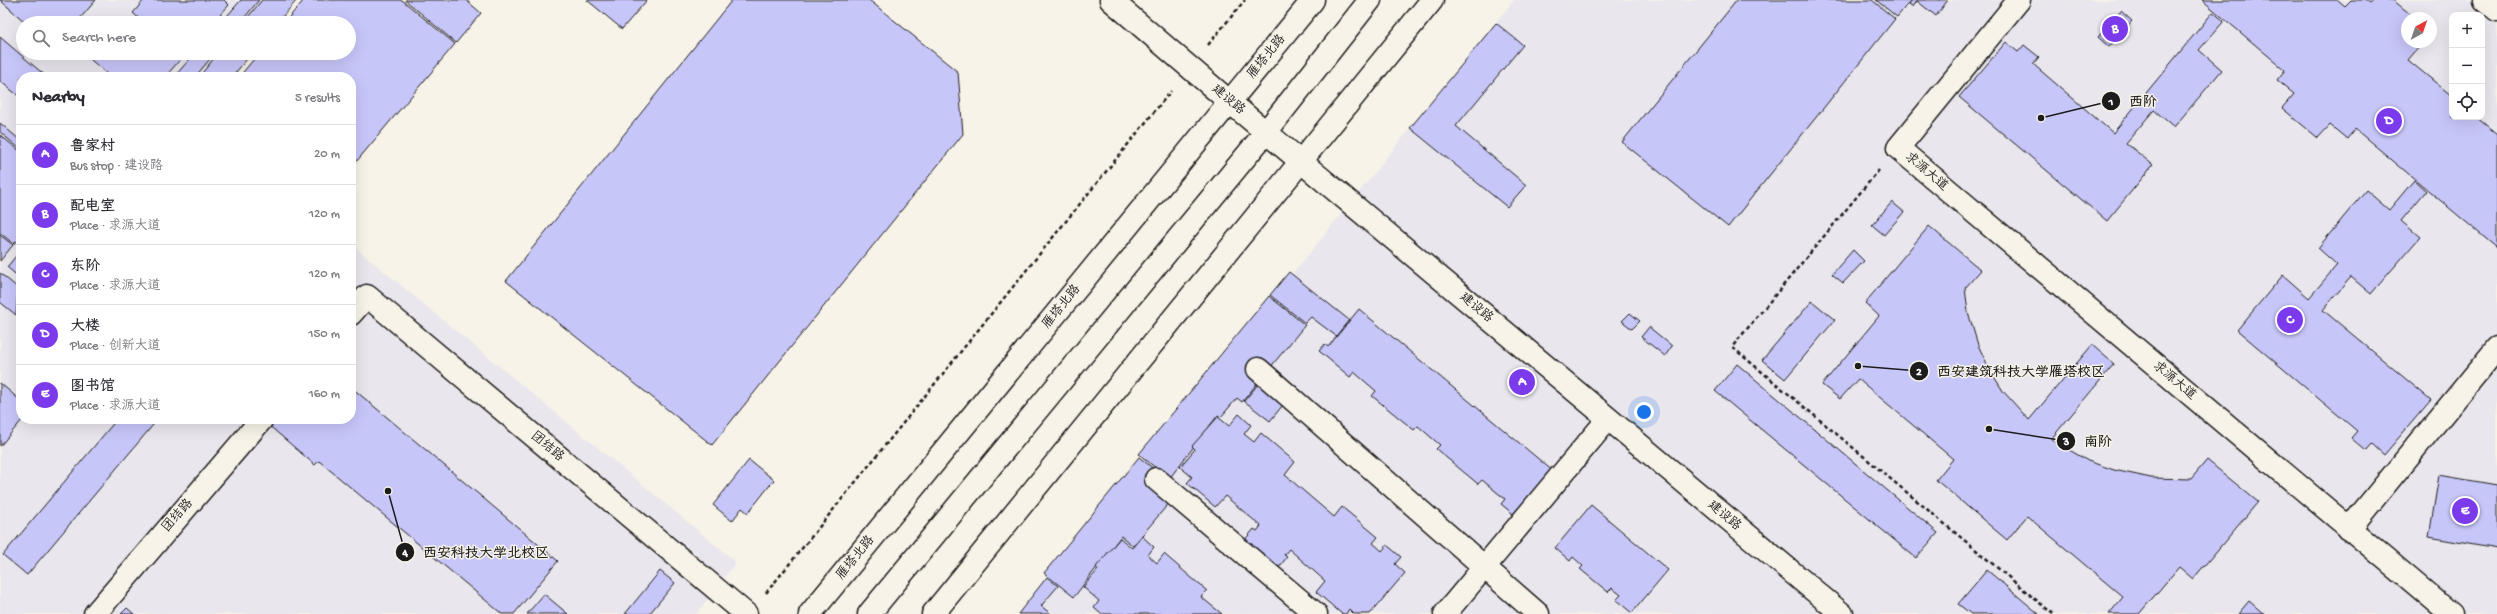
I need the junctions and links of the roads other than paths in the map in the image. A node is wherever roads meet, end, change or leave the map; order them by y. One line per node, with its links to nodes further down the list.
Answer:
1 (1111, 0): 8 (street, 建设路)
2 (1313, 0): 8 (street, 雁塔北路)
3 (1370, 0): 9 (street)
4 (1432, 0): 10 (street)
5 (2019, 0): 17 (street, 求源大道)
6 (2485, 0): 7 (street)
7 (2497, 10)
8 (1231, 103): 9 (street, 建设路); 21 (street, 雁塔北路)
9 (1266, 132): 10 (street, 建设路); 22 (street)
10 (1301, 161): 14 (street, 建设路); 23 (street)
11 (356, 308): 20 (street, 团结路)
12 (2497, 348): 17 (street)
13 (1258, 369): 18 (street)
14 (1608, 418): 18 (street); 27 (street, 建设路)
15 (258, 424): 19 (street, 团结路)
16 (1156, 480): 24 (street)
17 (2349, 529): 28 (street, 求源大道)
18 (1484, 567): 25 (street); 26 (street)
19 (95, 614)
20 (746, 614)
21 (810, 614)
22 (869, 614)
23 (933, 614)
24 (1316, 614)
25 (1445, 614)
26 (1538, 614)
27 (1842, 614)
28 (2451, 614)

